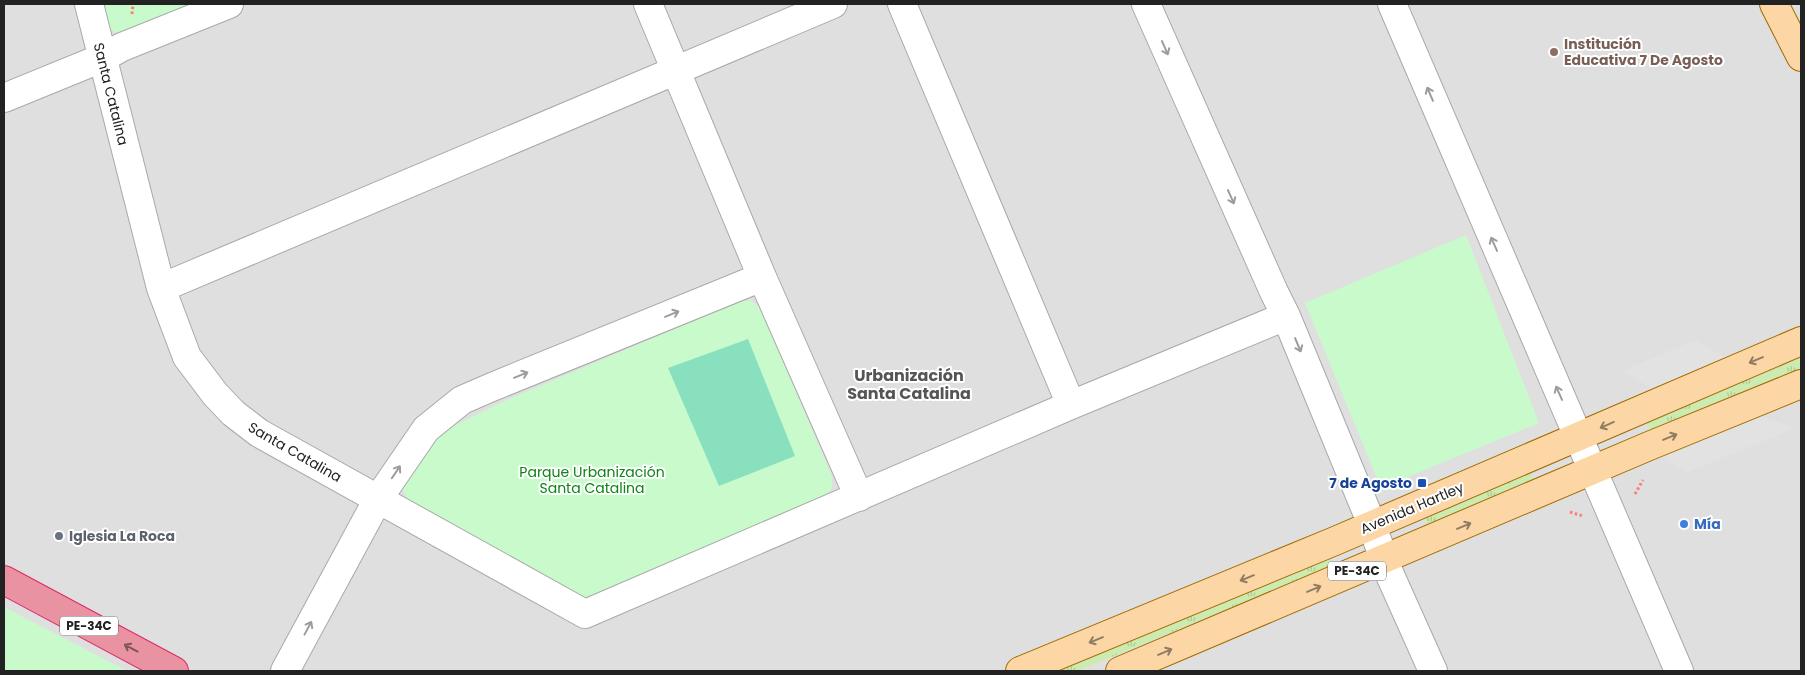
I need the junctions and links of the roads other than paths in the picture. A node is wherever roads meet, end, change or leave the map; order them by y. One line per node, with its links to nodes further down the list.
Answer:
1 (89, 4): 10 (street, Santa Catalina)
2 (229, 4): 10 (street)
3 (648, 4): 11 (street)
4 (833, 4): 11 (street)
5 (902, 4): 18 (street)
6 (1146, 4): 15 (street, one-way to 15)
7 (1392, 4): 19 (street, one-way to 7)
8 (1774, 4): 9 (main road)
9 (1801, 57)
10 (102, 58): 12 (street); 14 (street, Santa Catalina)
11 (676, 71): 13 (street); 14 (street)
12 (4, 98)
13 (762, 278): 21 (street); 22 (street, one-way to 13)
14 (161, 288): 22 (street, Santa Catalina)
15 (1286, 316): 18 (street); 23 (street, one-way to 23)
16 (1801, 341): 19 (main road, Avenida Hartley / PE-34C, one-way to 19)
17 (1801, 384): 20 (main road, PE-34C, one-way to 17)
18 (1071, 405): 21 (street)
19 (1579, 438): 20 (street); 23 (main road, Avenida Hartley / PE-34C)
20 (1593, 470): 24 (main road, PE-34C, one-way to 20); 31 (street)
21 (859, 497): 22 (street, Santa Catalina)
22 (378, 499): 27 (street, one-way to 22)
23 (1372, 524): 24 (street); 28 (main road, Avenida Hartley / PE-34C, one-way to 28)
24 (1384, 560): 29 (main road, PE-34C, one-way to 24); 30 (street)
25 (4, 580): 26 (highway, PE-34C, one-way to 25)
26 (174, 671)
27 (285, 671)
28 (1020, 671)
29 (1120, 671)
30 (1433, 671)
31 (1678, 671)

